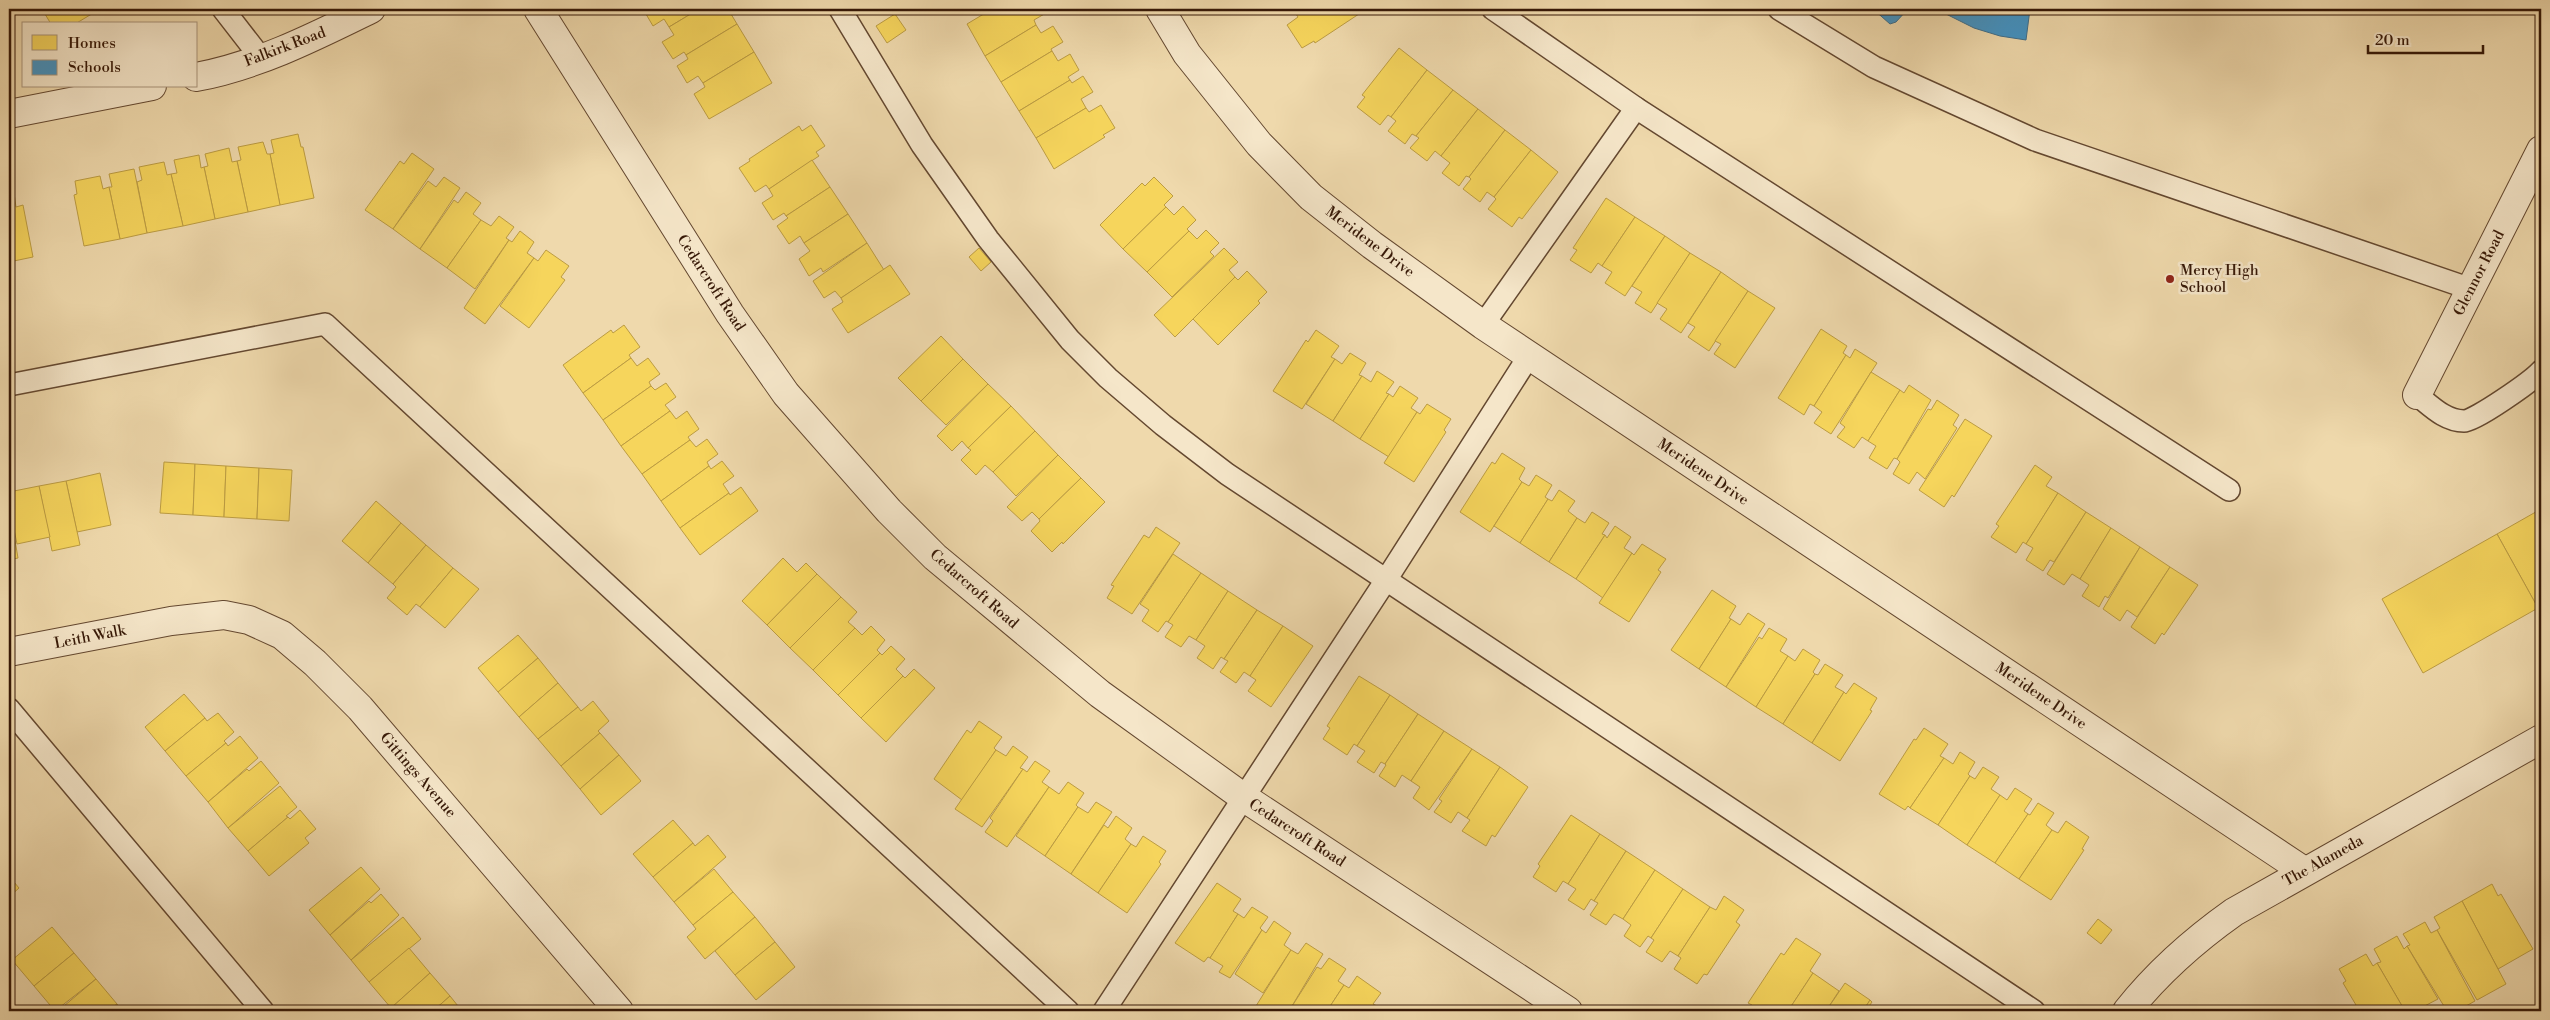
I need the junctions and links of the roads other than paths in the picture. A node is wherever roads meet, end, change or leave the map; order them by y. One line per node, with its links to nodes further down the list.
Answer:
1 (223, 9): 8 (lane)
2 (371, 9): 8 (street, Falkirk Road)
3 (538, 9): 26 (street, Cedarcroft Road)
4 (840, 9): 21 (lane)
5 (1160, 9): 15 (street, Meridene Drive)
6 (1493, 9): 11 (lane)
7 (1780, 9): 14 (lane)
8 (261, 58): 9 (street, Falkirk Road)
9 (198, 77)
10 (142, 88): 12 (street)
11 (1636, 108): 15 (lane); 20 (lane)
12 (9, 114)
13 (2538, 168): 14 (street, Glennor Road)
14 (2471, 289): 19 (street, Glennor Road)
15 (1483, 325): 16 (street, Meridene Drive)
16 (1529, 356): 21 (lane); 27 (street, Meridene Drive)
17 (2541, 371): 19 (lane)
18 (9, 386): 30 (lane)
19 (2417, 396)
20 (2229, 490)
21 (1386, 580): 26 (lane); 33 (lane)
22 (171, 621): 23 (street, Leith Walk); 29 (street, Gittings Avenue)
23 (9, 652)
24 (9, 709): 28 (lane)
25 (2541, 739): 27 (street, The Alameda)
26 (1243, 798): 31 (lane); 32 (street, Cedarcroft Road)
27 (2304, 871): 34 (street, The Alameda)
28 (263, 1011)
29 (619, 1011)
30 (1068, 1011)
31 (1104, 1011)
32 (1568, 1011)
33 (2034, 1011)
34 (2127, 1011)

